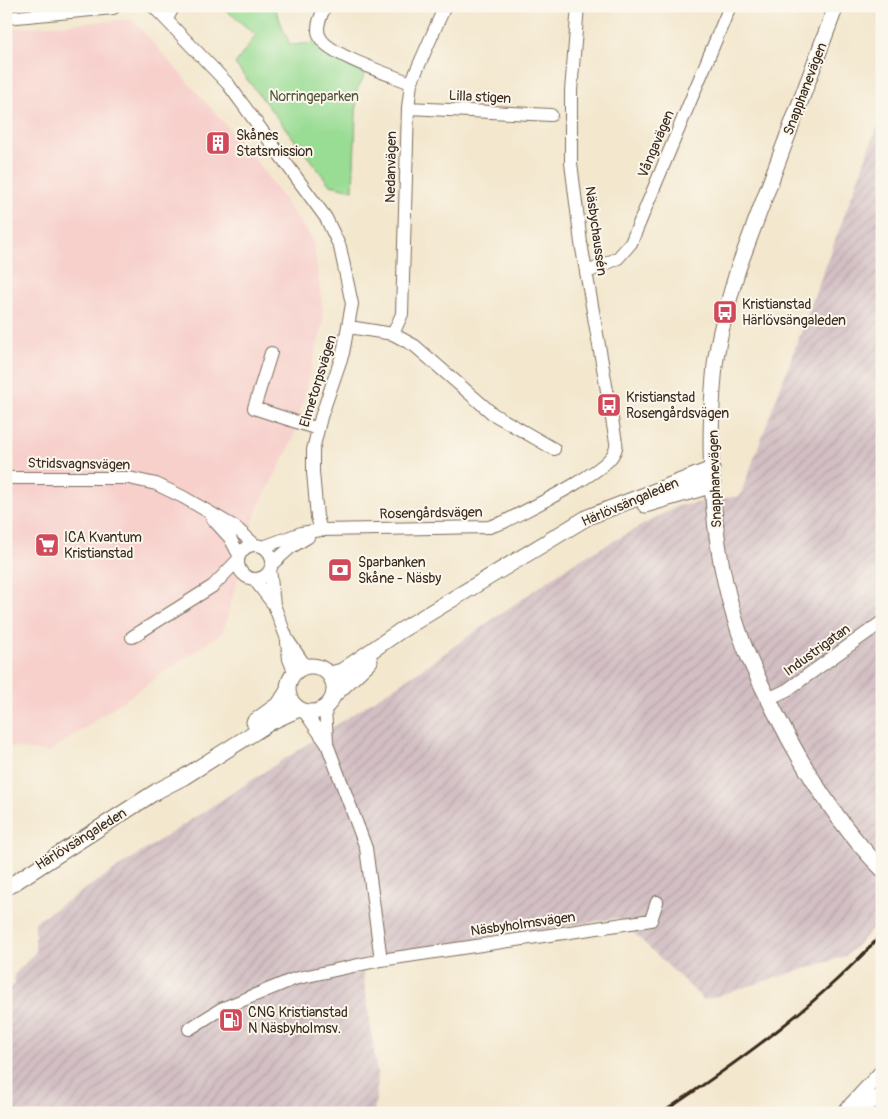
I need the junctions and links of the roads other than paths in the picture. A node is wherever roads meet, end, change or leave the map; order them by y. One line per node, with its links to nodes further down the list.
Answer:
1 (115, 6): 9 (street)
2 (153, 6): 10 (street, Elmetorpsvägen)
3 (174, 6): 10 (street)
4 (325, 6): 11 (street)
5 (445, 6): 11 (street, Nedanvägen)
6 (578, 6): 14 (street, Näsbychaussén)
7 (730, 6): 14 (street, Vångavägen)
8 (836, 6): 21 (main road, Snapphanevägen)
9 (6, 18)
10 (167, 19): 15 (street, Elmetorpsvägen)
11 (411, 83): 12 (street, Nedanvägen)
12 (408, 108): 13 (street, Lilla stigen); 16 (street, Nedanvägen)
13 (550, 115)
14 (586, 273): 20 (street, Näsbychaussén)
15 (349, 327): 16 (street); 18 (street, Elmetorpsvägen)
16 (393, 334): 19 (street)
17 (271, 353): 18 (street)
18 (318, 429): 25 (street, Elmetorpsvägen)
19 (554, 449)
20 (612, 457): 25 (street, Rosengårdsvägen)
21 (712, 469): 23 (main road, Snapphanevägen); 26 (main road, Härlövsängaleden)
22 (6, 478): 24 (street, Stridsvagnsvägen)
23 (713, 486): 26 (main road, Härlövsängaleden); 41 (main road, Snapphanevägen)
24 (205, 511): 27 (street, Stridsvagnsvägen); 28 (street, Stridsvagnsvägen)
25 (321, 530): 27 (street, Rosengårdsvägen); 29 (street, Rosengårdsvägen)
26 (550, 540): 32 (main road, Härlövsängaleden)
27 (259, 546): 28 (street); 29 (street)
28 (238, 558): 30 (street); 31 (street)
29 (271, 566): 30 (street); 33 (street)
30 (251, 578): 31 (street); 33 (street)
31 (213, 586): 35 (street)
32 (470, 588): 37 (main road, Härlövsängaleden); 40 (main road, Härlövsängaleden)
33 (274, 605): 36 (street)
34 (882, 622): 41 (street, Industrigatan)
35 (132, 637)
36 (287, 639): 37 (street); 38 (street)
37 (319, 668): 38 (main road); 40 (main road)
38 (295, 674): 39 (main road)
39 (288, 690): 43 (main road); 45 (main road, Härlövsängaleden)
40 (334, 696): 42 (main road)
41 (768, 699): 46 (main road, Snapphanevägen)
42 (325, 708): 43 (main road); 44 (street)
43 (301, 710): 44 (street); 45 (main road, Härlövsängaleden)
44 (327, 744): 49 (street)
45 (157, 791): 47 (main road, Härlövsängaleden)
46 (882, 869)
47 (6, 888)
48 (657, 902): 49 (street, Näsbyholmsvägen)
49 (381, 960): 50 (street, Näsbyholmsvägen)
50 (190, 1029)
51 (882, 1072): 53 (main road)
52 (882, 1097): 54 (main road); 55 (main road)
53 (844, 1113)
54 (849, 1113)
55 (867, 1113)

